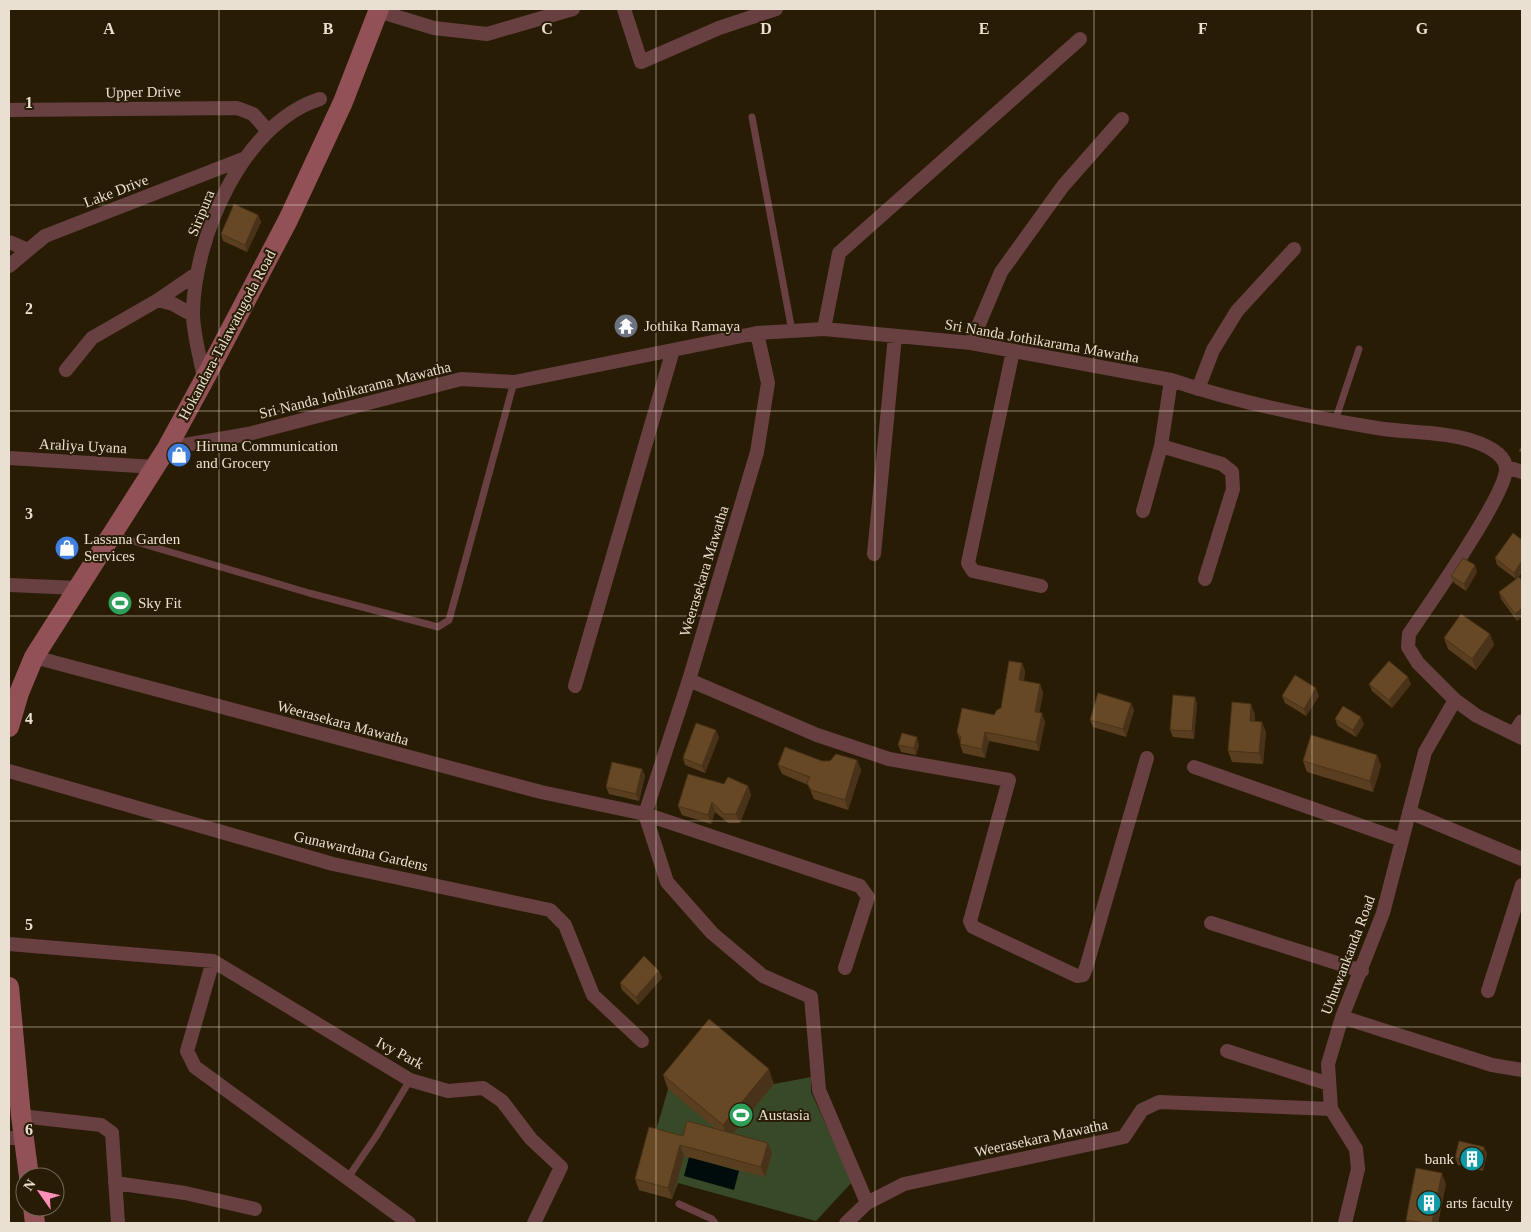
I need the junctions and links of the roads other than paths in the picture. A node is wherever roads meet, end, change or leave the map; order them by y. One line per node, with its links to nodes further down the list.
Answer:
1 (572, 9): 4 (street)
2 (624, 9): 3 (street)
3 (776, 9)
4 (379, 10): 28 (main road, Hokandara-Talawatugoda Road)
5 (1080, 38): 19 (street)
6 (320, 99): 10 (street, Siripura)
7 (9, 110): 10 (street, Upper Drive)
8 (752, 117): 20 (lane)
9 (1122, 119): 23 (street)
10 (268, 130): 11 (street, Siripura)
11 (242, 159): 14 (street, Lake Drive); 16 (street, Siripura)
12 (9, 242): 14 (street)
13 (1294, 249): 31 (street)
14 (28, 250): 15 (street, Lake Drive)
15 (9, 266)
16 (196, 274): 17 (street); 18 (street, Siripura)
17 (158, 300): 18 (street); 27 (street)
18 (193, 315): 28 (street, Siripura)
19 (824, 329): 20 (street, Sri Nanda Jothikarama Mawatha); 22 (street, Sri Nanda Jothikarama Mawatha)
20 (792, 331): 21 (street, Sri Nanda Jothikarama Mawatha)
21 (756, 333): 25 (street, Sri Nanda Jothikarama Mawatha); 47 (street, Weerasekara Mawatha)
22 (895, 336): 23 (street, Sri Nanda Jothikarama Mawatha); 41 (street)
23 (971, 342): 26 (street, Sri Nanda Jothikarama Mawatha)
24 (1359, 349): 32 (lane)
25 (672, 350): 30 (street, Sri Nanda Jothikarama Mawatha); 48 (street)
26 (1012, 351): 29 (street, Sri Nanda Jothikarama Mawatha); 44 (street)
27 (66, 370)
28 (204, 380): 34 (main road, Hokandara-Talawatugoda Road)
29 (1172, 380): 31 (street, Sri Nanda Jothikarama Mawatha); 33 (street)
30 (514, 382): 34 (street, Sri Nanda Jothikarama Mawatha); 40 (lane)
31 (1198, 389): 32 (street, Sri Nanda Jothikarama Mawatha)
32 (1335, 422): 37 (street, Sri Nanda Jothikarama Mawatha)
33 (1161, 446): 39 (street); 42 (street)
34 (168, 448): 36 (main road, Hokandara-Talawatugoda Road)
35 (9, 458): 36 (street, Araliya Uyana)
36 (156, 467): 40 (main road, Hokandara-Talawatugoda Road)
37 (1506, 467): 38 (street); 50 (street)
38 (1522, 472)
39 (1144, 511)
40 (113, 535): 45 (main road, Hokandara-Talawatugoda Road)
41 (874, 554)
42 (1205, 579)
43 (9, 585): 45 (street)
44 (1041, 586)
45 (78, 588): 46 (main road, Hokandara-Talawatugoda Road)
46 (34, 657): 49 (main road, Hokandara-Talawatugoda Road); 58 (street, Weerasekara Mawatha)
47 (689, 680): 54 (street); 58 (street, Weerasekara Mawatha)
48 (575, 686)
49 (14, 693): 52 (main road, Hokandara-Talawatugoda Road)
50 (1455, 700): 53 (street); 57 (street, Uthuwankanda Road)
51 (1522, 721): 53 (street)
52 (9, 727)
53 (1518, 735)
54 (1147, 758)
55 (1194, 767): 59 (street)
56 (9, 771): 71 (street, Gunawardana Gardens)
57 (1410, 812): 59 (street, Uthuwankanda Road); 60 (street)
58 (645, 814): 65 (street, Weerasekara Mawatha); 82 (street)
59 (1402, 840): 66 (street, Uthuwankanda Road)
60 (1522, 859)
61 (1522, 885): 68 (street)
62 (1211, 923): 66 (street)
63 (9, 944): 64 (street, Ivy Park)
64 (213, 961): 74 (street, Ivy Park); 80 (street)
65 (845, 968)
66 (1362, 971): 70 (street, Uthuwankanda Road)
67 (9, 987): 69 (main road)
68 (1488, 991)
69 (9, 994): 77 (main road)
70 (1342, 1017): 73 (street); 75 (street, Uthuwankanda Road)
71 (642, 1041)
72 (1227, 1051): 75 (street)
73 (1522, 1070)
74 (410, 1080): 80 (lane); 87 (street, Ivy Park)
75 (1329, 1084): 76 (street, Uthuwankanda Road)
76 (1331, 1109): 82 (street, Weerasekara Mawatha); 90 (street, Uthuwankanda Road)
77 (21, 1116): 78 (main road); 81 (street)
78 (16, 1138): 79 (main road)
79 (26, 1167)
80 (347, 1180): 86 (street)
81 (115, 1183): 84 (street); 85 (street)
82 (867, 1203): 89 (street, Weerasekara Mawatha)
83 (679, 1204): 88 (lane)
84 (255, 1209)
85 (118, 1223)
86 (409, 1223)
87 (534, 1223)
88 (715, 1223)
89 (846, 1223)
90 (1345, 1223)

